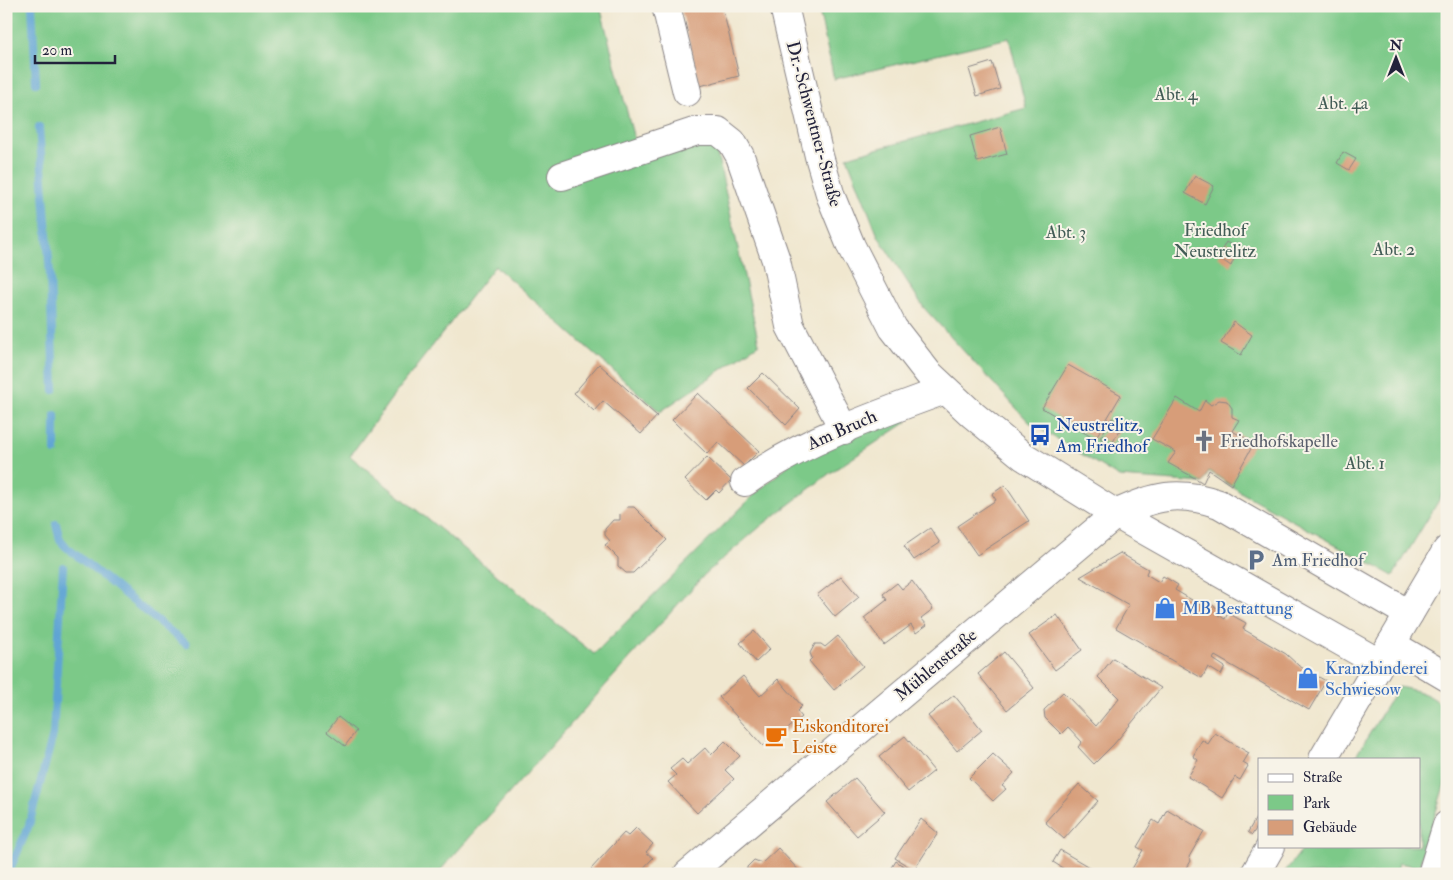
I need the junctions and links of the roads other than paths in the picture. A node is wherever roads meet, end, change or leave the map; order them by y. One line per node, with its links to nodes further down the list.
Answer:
1 (666, 6): 3 (street)
2 (784, 6): 5 (street, Dr.-Schwentner-Straße)
3 (687, 92)
4 (562, 176): 6 (street)
5 (945, 390): 6 (street, Am Bruch); 8 (street, Dr.-Schwentner-Straße)
6 (844, 430): 7 (street, Am Bruch)
7 (745, 482)
8 (1116, 514): 10 (street); 11 (street, Dr.-Schwentner-Straße); 16 (street, Mühlenstraße)
9 (1447, 550): 10 (street)
10 (1408, 614): 11 (street)
11 (1385, 653): 12 (street, Dr.-Schwentner-Straße); 13 (street)
12 (1447, 677)
13 (1323, 758)
14 (1447, 825): 18 (street)
15 (1270, 848): 17 (street)
16 (688, 874)
17 (1254, 874)
18 (1432, 874)

